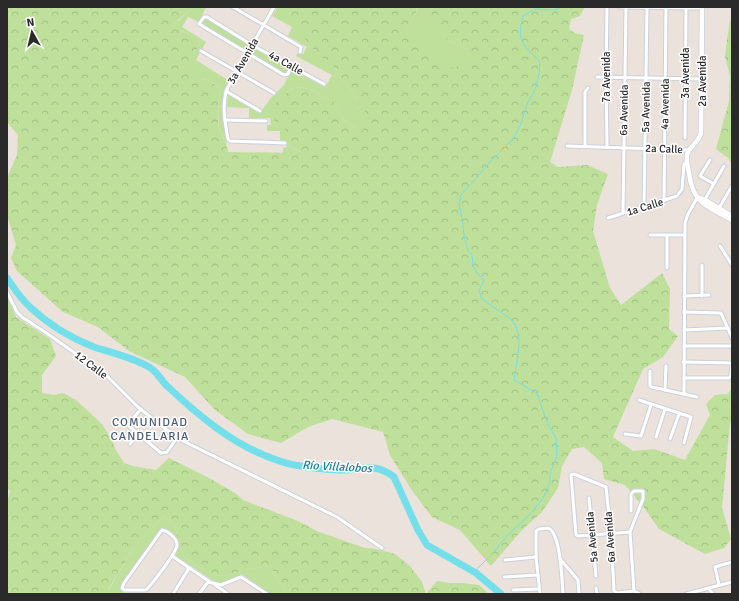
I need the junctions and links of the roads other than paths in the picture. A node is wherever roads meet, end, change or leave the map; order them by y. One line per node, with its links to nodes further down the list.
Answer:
1 (233, 7): 10 (street)
2 (274, 7): 10 (street, 3a Avenida)
3 (607, 7): 18 (street, 7a Avenida)
4 (620, 7): 5 (street)
5 (626, 7): 6 (street); 19 (street, 6a Avenida)
6 (647, 7): 7 (street); 20 (street, 5a Avenida)
7 (666, 8): 8 (street); 21 (street, 4a Avenida)
8 (686, 8): 9 (street); 22 (street, 3a Avenida)
9 (702, 8): 23 (main road, 2a Avenida)
10 (264, 25): 11 (street, 3a Avenida); 13 (street)
11 (252, 45): 14 (street, 3a Avenida); 14 (street, 4a Calle); 15 (street, 4a Calle)
12 (201, 51): 16 (street)
13 (300, 52)
14 (247, 53): 15 (street, 4a Calle); 16 (street, 3a Avenida)
15 (291, 66): 24 (street, 4a Calle)
16 (237, 72): 26 (street, 3a Avenida); 27 (street)
17 (597, 77): 18 (street)
18 (606, 78): 19 (street); 35 (street, 7a Avenida)
19 (625, 78): 20 (street); 36 (street, 6a Avenida)
20 (646, 78): 21 (street); 37 (street, 5a Avenida)
21 (665, 79): 22 (street); 38 (street, 4a Avenida)
22 (686, 79): 23 (street); 31 (street, 3a Avenida)
23 (702, 79): 39 (main road, 2a Avenida)
24 (324, 84)
25 (588, 88): 34 (street)
26 (226, 91): 28 (street); 29 (street, 3a Avenida)
27 (274, 93)
28 (260, 111)
29 (225, 120): 30 (street); 32 (street, 3a Avenida)
30 (266, 121)
31 (685, 138)
32 (285, 143)
33 (567, 146): 34 (street, 2a Calle)
34 (586, 146): 35 (street, 2a Calle)
35 (606, 147): 36 (street, 2a Calle)
36 (624, 148): 37 (street, 2a Calle); 50 (street, 6a Avenida)
37 (645, 148): 38 (street, 2a Calle); 48 (street, 5a Avenida)
38 (664, 148): 39 (street, 2a Calle); 46 (street, 4a Avenida)
39 (689, 150): 41 (main road)
40 (710, 160): 43 (street)
41 (687, 161): 45 (main road); 46 (street, 1a Calle)
42 (724, 166): 43 (street)
43 (714, 184): 47 (street)
44 (732, 186): 49 (street)
45 (697, 198): 47 (main road); 56 (street)
46 (664, 201): 48 (street, 1a Calle)
47 (704, 202): 49 (main road); 53 (main road)
48 (644, 207): 50 (street, 1a Calle)
49 (719, 208): 51 (main road)
50 (623, 213): 52 (street, 1a Calle)
51 (732, 216)
52 (608, 218)
53 (732, 220)
54 (650, 235): 55 (street)
55 (667, 235): 56 (street); 60 (street)
56 (685, 235): 63 (street)
57 (720, 246): 59 (street)
58 (702, 265): 64 (street)
59 (732, 265)
60 (667, 268)
61 (7, 292): 81 (street, 12 Calle)
62 (709, 295): 64 (street)
63 (684, 296): 64 (street); 65 (street)
64 (702, 296)
65 (684, 312): 66 (street); 67 (street)
66 (728, 328): 67 (street); 68 (street)
67 (684, 330): 69 (street)
68 (732, 338)
69 (684, 346): 70 (street); 71 (street)
70 (732, 346)
71 (683, 362): 72 (street); 75 (street)
72 (732, 363): 75 (street)
73 (666, 366): 76 (street)
74 (650, 371): 76 (street)
75 (684, 378): 77 (street)
76 (665, 390): 77 (street)
77 (684, 394): 78 (street)
78 (697, 397)
79 (639, 400): 80 (street)
80 (651, 405): 82 (street); 85 (street)
81 (141, 409): 84 (street); 87 (street, 12 Calle)
82 (665, 409): 83 (street); 86 (street)
83 (679, 414): 88 (street); 89 (street)
84 (138, 434): 87 (street); 90 (street)
85 (625, 434)
86 (656, 437)
87 (177, 438): 96 (street, 12 Calle)
88 (670, 439)
89 (684, 443)
90 (130, 444)
91 (589, 498): 95 (street, 5a Avenida)
92 (631, 511): 93 (street)
93 (630, 532): 94 (street); 113 (street)
94 (611, 534): 95 (street); 95 (street, 6a Avenida); 113 (street, 6a Avenida)
95 (593, 536): 104 (street, 5a Avenida)
96 (382, 548)
97 (172, 556): 97 (street); 102 (street)
98 (536, 557): 99 (street); 100 (street); 103 (street)
99 (560, 559): 120 (street); 121 (street)
100 (505, 560)
101 (732, 562): 108 (street)
102 (187, 565): 106 (street); 116 (street)
103 (538, 575): 105 (street); 111 (street)
104 (596, 576)
105 (504, 577)
106 (213, 584): 114 (street); 117 (street); 118 (street)
107 (731, 584): 108 (street)
108 (719, 585): 110 (street)
109 (596, 588): 122 (street)
110 (708, 588): 115 (street); 125 (street)
111 (539, 589): 112 (street); 119 (street)
112 (513, 590)
113 (634, 591): 123 (street)
114 (226, 593)
115 (699, 593): 124 (street)
116 (173, 594)
117 (199, 594)
118 (267, 594)
119 (540, 594)
120 (563, 594)
121 (579, 594)
122 (597, 594)
123 (640, 594)
124 (686, 594)
125 (713, 594)

